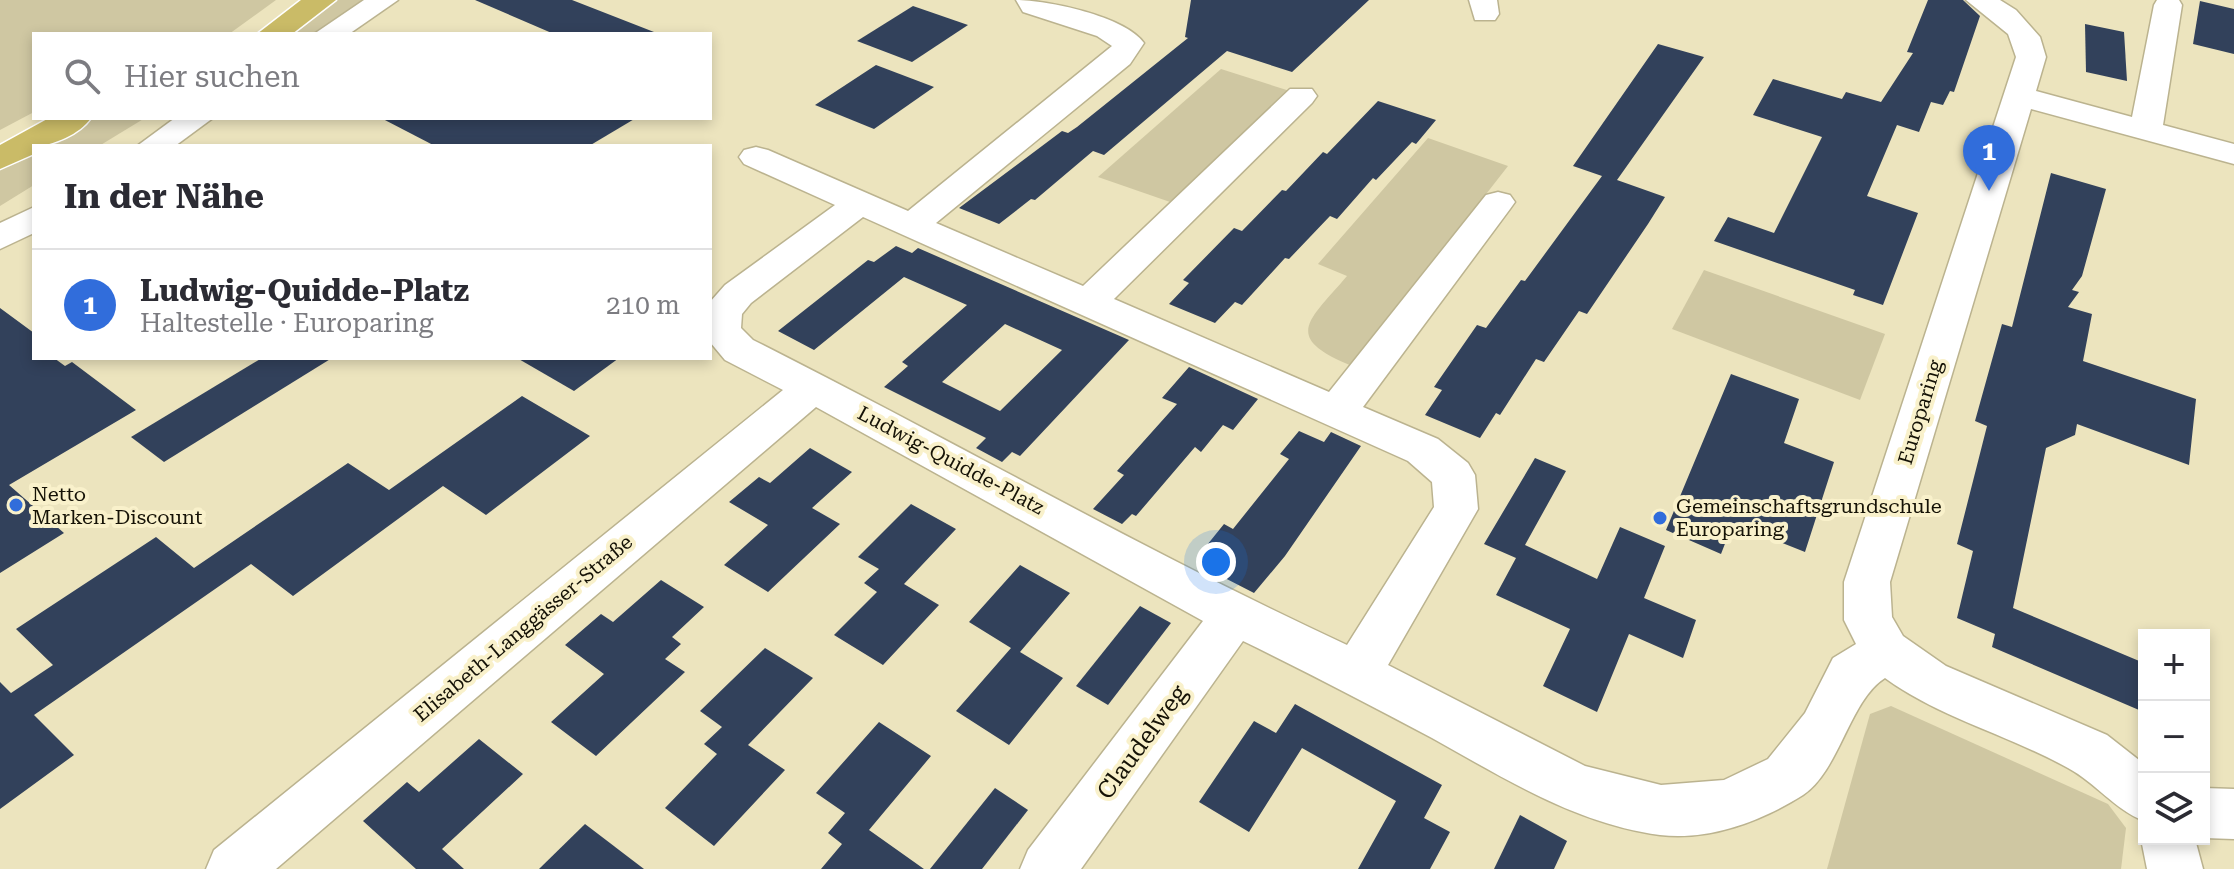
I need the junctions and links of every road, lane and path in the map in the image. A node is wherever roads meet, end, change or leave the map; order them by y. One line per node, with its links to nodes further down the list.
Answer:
1 (321, 0): 6 (main road)
2 (384, 0): 7 (street)
3 (1030, 0): 20 (street)
4 (1980, 0): 9 (street, Europaring)
5 (2168, 5): 12 (street)
6 (275, 32)
7 (332, 32)
8 (1301, 96): 22 (street)
9 (2019, 96): 12 (street); 26 (street, Europaring)
10 (70, 120): 16 (main road)
11 (194, 120): 13 (street)
12 (2146, 130): 14 (street)
13 (156, 144)
14 (2234, 154)
15 (756, 157): 18 (street)
16 (0, 159)
17 (1498, 202): 24 (street)
18 (860, 203): 20 (street); 23 (street, Ludwig-Quidde-Platz)
19 (32, 219): 21 (street)
20 (913, 224): 22 (street)
21 (0, 238)
22 (1087, 304): 24 (street)
23 (813, 388): 25 (street, Ludwig-Quidde-Platz); 32 (street, Elisabeth-Langgässer-Straße)
24 (1337, 411): 27 (street)
25 (1235, 615): 27 (street, Ludwig-Quidde-Platz); 33 (street, Claudelweg)
26 (1886, 651): 27 (street, Ludwig-Quidde-Platz); 28 (street, Europaring)
27 (1357, 673)
28 (2138, 791)
29 (2210, 813): 30 (street)
30 (2234, 814)
31 (2169, 845): 34 (street)
32 (234, 869)
33 (1048, 869)
34 (2175, 869)

